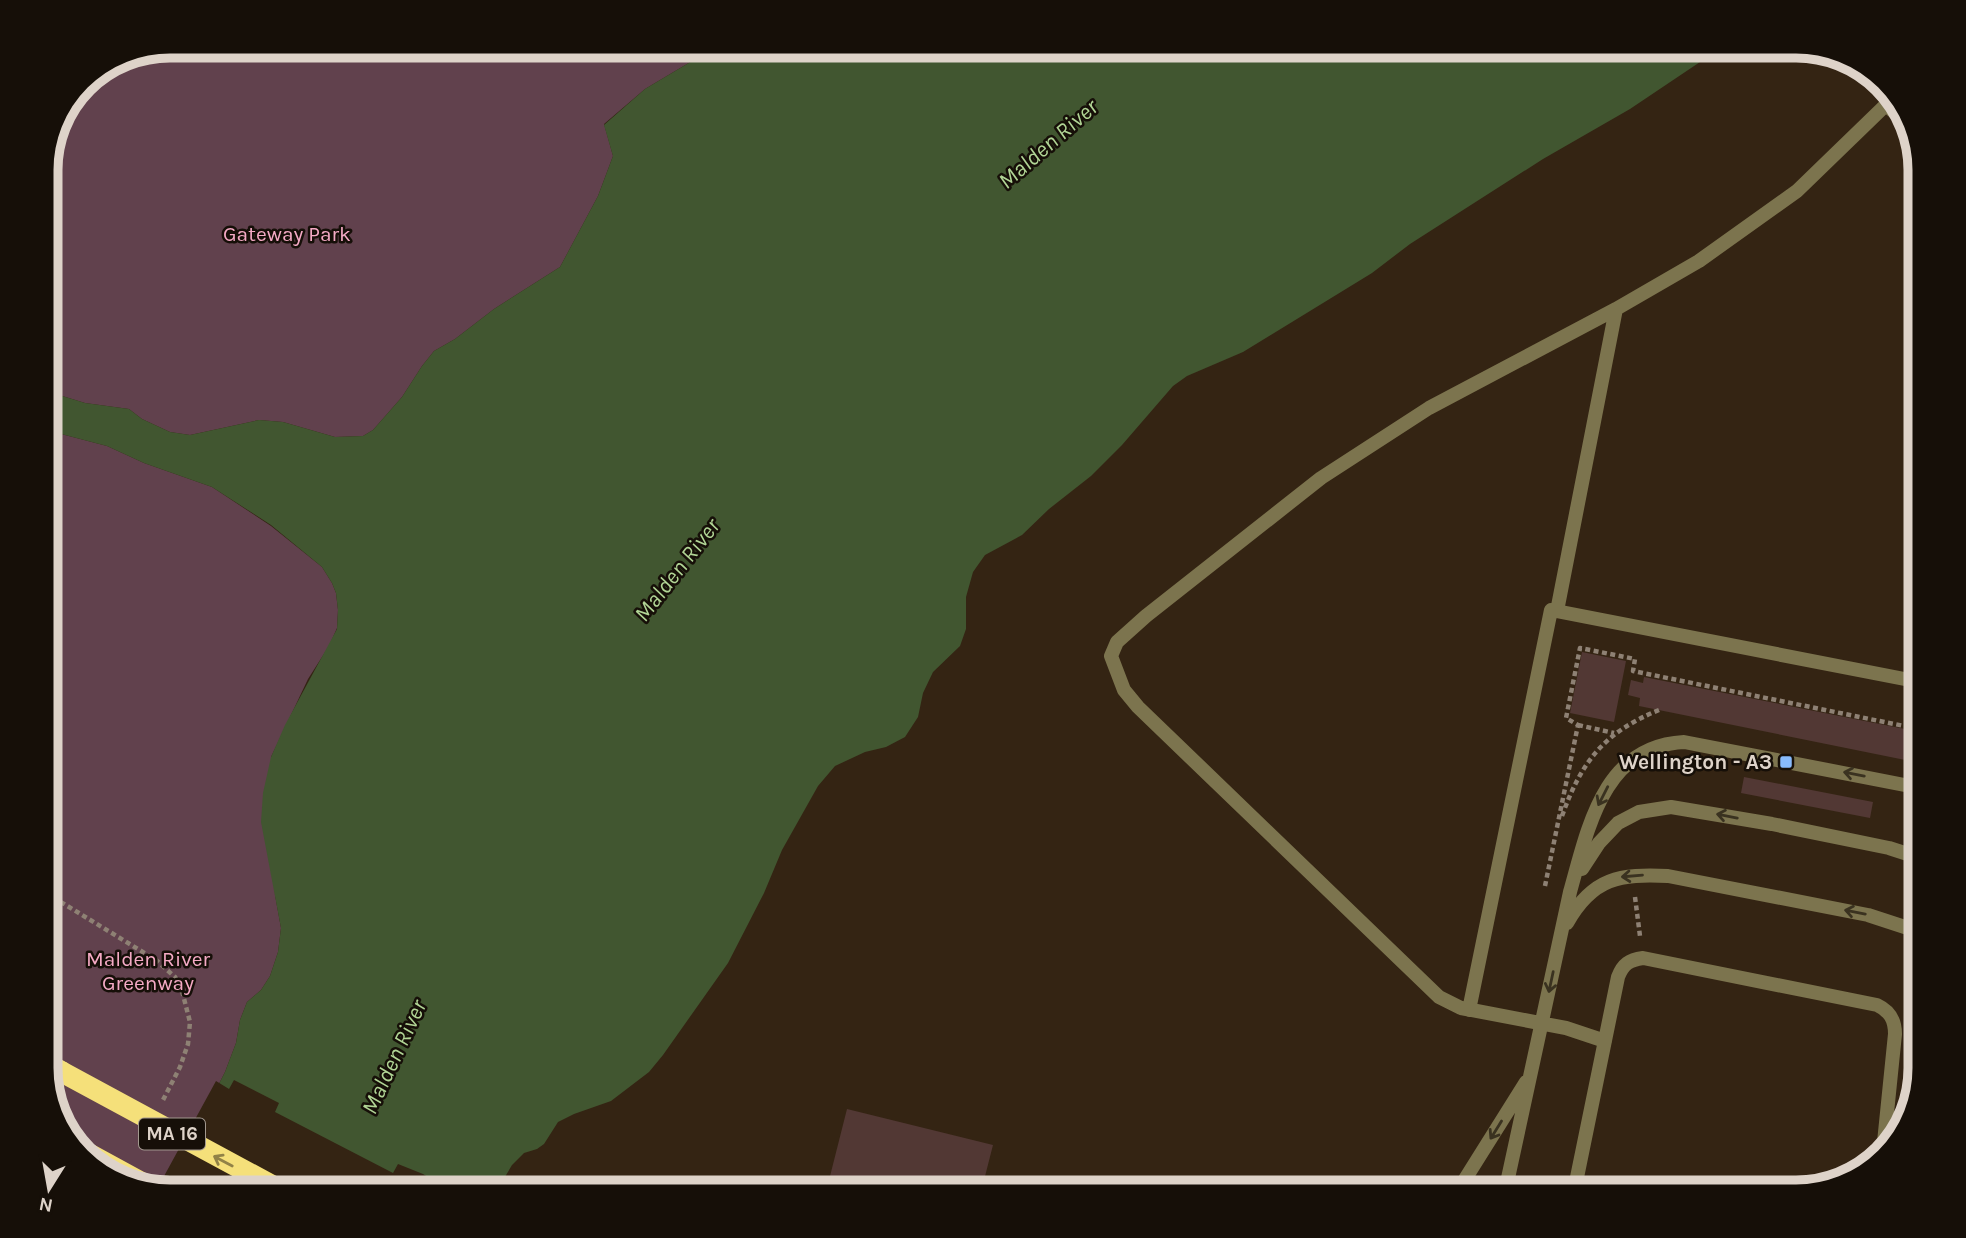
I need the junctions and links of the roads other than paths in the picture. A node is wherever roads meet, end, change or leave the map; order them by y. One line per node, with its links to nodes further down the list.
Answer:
1 (1886, 105): 2 (lane)
2 (1616, 309): 3 (lane); 10 (lane)
3 (1557, 611): 4 (lane); 10 (lane)
4 (1908, 680)
5 (1908, 786): 7 (lane, one-way to 7)
6 (1908, 854): 7 (lane, one-way to 7)
7 (1570, 892): 9 (lane)
8 (1908, 927): 9 (lane, one-way to 9)
9 (1561, 936): 11 (lane, one-way to 11)
10 (1469, 1010): 11 (lane)
11 (1542, 1024): 12 (lane); 14 (lane)
12 (1605, 1041): 15 (lane); 19 (lane)
13 (58, 1070): 16 (highway, MA 16, one-way to 13, bridge)
14 (1532, 1072): 17 (lane, one-way to 17); 18 (lane)
15 (1885, 1136)
16 (262, 1180)
17 (1464, 1180)
18 (1508, 1180)
19 (1576, 1180)

